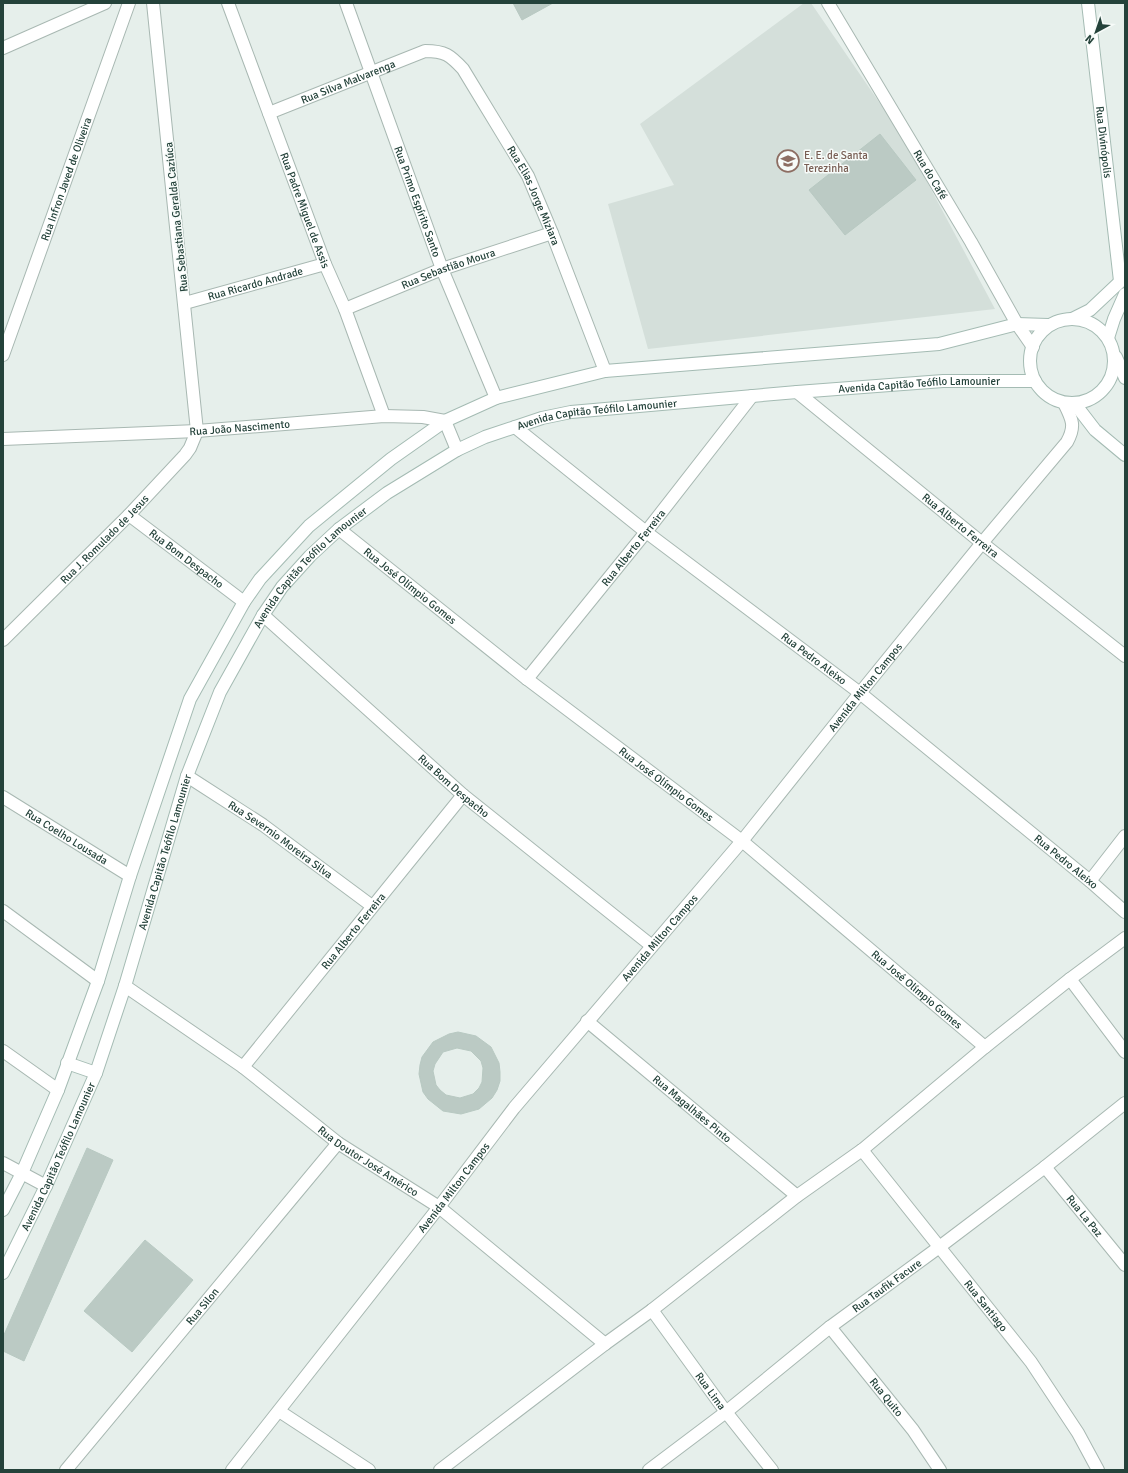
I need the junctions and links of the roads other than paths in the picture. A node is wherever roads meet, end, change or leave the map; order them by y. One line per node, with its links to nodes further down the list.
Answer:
1 (105, 3): 8 (street)
2 (129, 3): 25 (street, Rua Infron Javed de Oliveira)
3 (153, 3): 17 (street, Rua Sebastiana Geralda Caziúca)
4 (228, 3): 11 (street, Rua Padre Miguel de Assis)
5 (346, 3): 10 (street, Rua Primo Espírito Santo)
6 (828, 3): 20 (street, Rua do Café)
7 (1088, 3): 15 (street, Rua Divinópolis)
8 (3, 48)
9 (426, 51): 10 (street, Rua Silva Malvarenga); 12 (street, Rua Elias Jorge Miziara)
10 (372, 72): 11 (street, Rua Silva Malvarenga); 14 (street, Rua Primo Espírito Santo)
11 (270, 113): 13 (street, Rua Padre Miguel de Assis)
12 (552, 233): 14 (street, Rua Sebastião Moura); 26 (street, Rua Elias Jorge Miziara)
13 (325, 264): 17 (street, Rua Ricardo Andrade); 18 (street, Rua Padre Miguel de Assis)
14 (442, 270): 18 (street, Rua Sebastião Moura); 31 (street, Rua Primo Espírito Santo)
15 (1122, 279): 19 (street)
16 (1125, 294): 22 (street)
17 (185, 302): 36 (street, Rua Sebastiana Geralda Caziúca)
18 (345, 310): 33 (street, Rua Padre Miguel de Assis)
19 (1072, 319): 21 (street); 22 (street)
20 (1018, 324): 21 (street, Avenida Capitão Teófilo Lamounier); 23 (street, Rua do Café); 26 (street, Avenida Capitão Teófilo Lamounier)
21 (1048, 325): 23 (street)
22 (1108, 338): 24 (street)
23 (1033, 347): 28 (street)
24 (1114, 354): 27 (street); 32 (street)
25 (3, 355)
26 (605, 371): 31 (street, Avenida Capitão Teófilo Lamounier)
27 (1125, 378)
28 (1035, 381): 29 (street, Avenida Capitão Teófilo Lamounier); 32 (street)
29 (797, 392): 30 (street, Avenida Capitão Teófilo Lamounier); 43 (street, Rua Alberto Ferreira)
30 (752, 396): 35 (street, Avenida Capitão Teófilo Lamounier); 42 (street, Rua Alberto Ferreira)
31 (496, 398): 34 (street, Avenida Capitão Teófilo Lamounier)
32 (1069, 404): 39 (street); 43 (street, Avenida Milton Campos)
33 (384, 416): 34 (street, Rua João Nascimento); 36 (street, Rua João Nascimento)
34 (445, 421): 38 (street); 44 (street, Avenida Capitão Teófilo Lamounier)
35 (515, 427): 38 (street, Avenida Capitão Teófilo Lamounier); 42 (street, Rua Pedro Aleixo)
36 (197, 431): 37 (street, Rua João Nascimento); 40 (street, Rua J. Romulado de Jesus)
37 (3, 439)
38 (457, 450): 41 (street, Avenida Capitão Teófilo Lamounier)
39 (1125, 454)
40 (129, 515): 44 (street, Rua Bom Despacho); 46 (street, Rua J. Romulado de Jesus)
41 (339, 529): 45 (street, Avenida Capitão Teófilo Lamounier); 48 (street, Rua José Olímpio Gomes)
42 (646, 532): 48 (street, Rua Alberto Ferreira); 49 (street, Rua Pedro Aleixo)
43 (982, 543): 47 (street, Rua Alberto Ferreira); 49 (street, Avenida Milton Campos)
44 (244, 602): 55 (street, Avenida Capitão Teófilo Lamounier)
45 (263, 615): 50 (street, Avenida Capitão Teófilo Lamounier); 51 (street, Rua Bom Despacho)
46 (3, 640)
47 (1125, 656)
48 (527, 679): 54 (street, Rua José Olímpio Gomes)
49 (860, 693): 54 (street, Avenida Milton Campos); 56 (street, Rua Pedro Aleixo)
50 (187, 776): 57 (street, Rua Severnio Moreira Silva); 64 (street, Avenida Capitão Teófilo Lamounier)
51 (463, 795): 57 (street, Rua Alberto Ferreira); 61 (street, Rua Bom Despacho)
52 (3, 797): 55 (street, Rua Coelho Lousada)
53 (1125, 836): 56 (street)
54 (742, 841): 61 (street, Avenida Milton Campos); 66 (street, Rua José Olímpio Gomes)
55 (130, 876): 63 (street, Avenida Capitão Teófilo Lamounier)
56 (1090, 881): 59 (street, Rua Pedro Aleixo)
57 (372, 906): 70 (street, Rua Alberto Ferreira)
58 (3, 911): 63 (street)
59 (1125, 912)
60 (1125, 938): 62 (street)
61 (652, 946): 65 (street, Avenida Milton Campos)
62 (1070, 979): 66 (street); 68 (street)
63 (98, 981): 69 (street, Avenida Capitão Teófilo Lamounier)
64 (125, 986): 70 (street, Rua Doutor José Américo); 71 (street, Avenida Capitão Teófilo Lamounier)
65 (587, 1021): 80 (street, Rua Magalhães Pinto); 81 (street, Avenida Milton Campos)
66 (985, 1047): 75 (street)
67 (3, 1051): 72 (street)
68 (1125, 1052)
69 (67, 1064): 71 (street); 72 (street, Avenida Capitão Teófilo Lamounier)
70 (243, 1066): 74 (street, Rua Doutor José Américo)
71 (96, 1072): 79 (street, Avenida Capitão Teófilo Lamounier)
72 (58, 1090): 78 (street, Avenida Capitão Teófilo Lamounier)
73 (1125, 1103): 77 (street, Rua Taufik Facure)
74 (338, 1143): 81 (street, Rua Doutor José Américo); 91 (street, Rua Silon)
75 (862, 1150): 80 (street); 83 (street, Rua Santiago)
76 (3, 1163): 78 (street)
77 (1045, 1167): 83 (street, Rua Taufik Facure); 84 (street, Rua La Paz)
78 (22, 1173): 79 (street); 82 (street, Avenida Capitão Teófilo Lamounier)
79 (46, 1186): 85 (street, Avenida Capitão Teófilo Lamounier)
80 (797, 1196): 86 (street)
81 (439, 1207): 88 (street, Rua Doutor José Américo); 89 (street, Avenida Milton Campos)
82 (3, 1210)
83 (938, 1248): 87 (street, Rua Taufik Facure); 98 (street, Rua Santiago)
84 (1125, 1265)
85 (3, 1273)
86 (652, 1310): 88 (street); 90 (street, Rua Lima)
87 (830, 1327): 90 (street, Rua Taufik Facure); 97 (street, Rua Quito)
88 (605, 1344): 94 (street)
89 (279, 1410): 92 (street, Avenida Milton Campos); 93 (street)
90 (726, 1412): 95 (street, Rua Taufik Facure); 96 (street, Rua Lima)
91 (66, 1470)
92 (232, 1470)
93 (369, 1470)
94 (440, 1470)
95 (649, 1470)
96 (772, 1470)
97 (940, 1470)
98 (1098, 1470)

